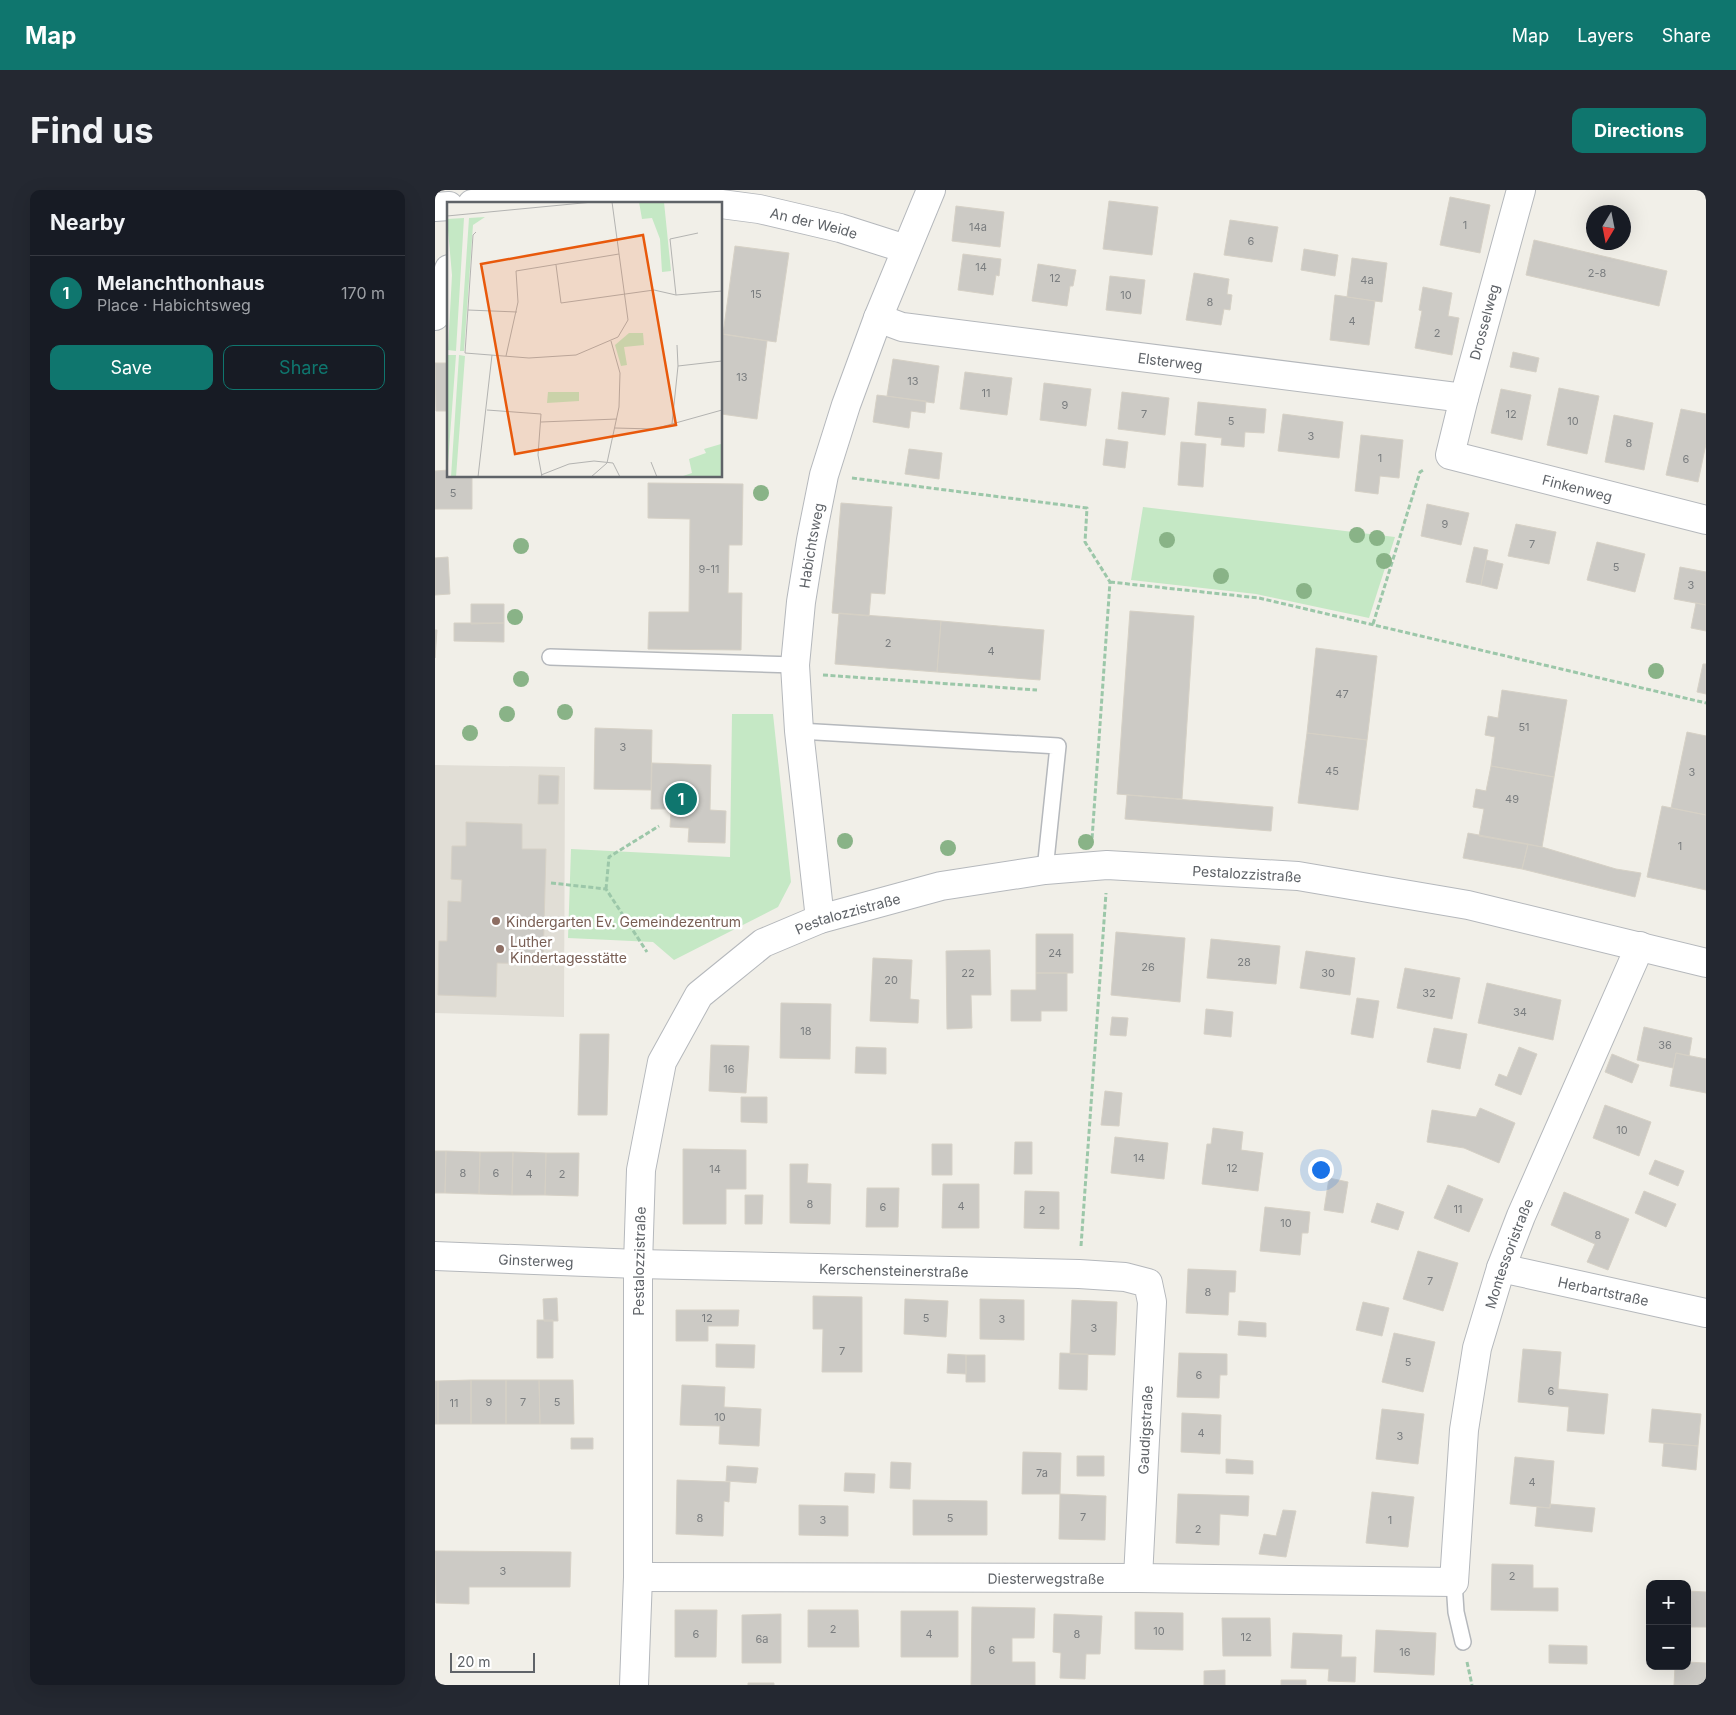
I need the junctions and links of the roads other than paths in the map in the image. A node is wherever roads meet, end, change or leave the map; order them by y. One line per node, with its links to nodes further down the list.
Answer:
1 (931, 190): 6 (street, Habichtsweg)
2 (1521, 190): 10 (street, Drosselweg)
3 (497, 202): 4 (street, An der Weide)
4 (708, 202)
5 (723, 204): 6 (street, An der Weide)
6 (906, 250): 9 (street, Habichtsweg)
7 (447, 277): 8 (street)
8 (435, 316)
9 (878, 318): 10 (street, Elsterweg); 14 (street, Habichtsweg)
10 (1464, 398): 11 (street, Drosselweg)
11 (1450, 455): 12 (street, Finkenweg)
12 (1706, 520)
13 (550, 657): 14 (lane)
14 (795, 670): 15 (street, Habichtsweg)
15 (799, 731): 16 (lane); 17 (street, Habichtsweg)
16 (1045, 870): 17 (street, Pestalozzistraße); 18 (street, Pestalozzistraße)
17 (820, 919): 21 (street, Pestalozzistraße)
18 (1640, 946): 19 (street, Pestalozzistraße); 22 (street, Montessoristraße)
19 (1706, 963)
20 (435, 1256): 21 (street, Ginsterweg)
21 (638, 1264): 23 (street, Kerschensteinerstraße); 25 (street, Pestalozzistraße)
22 (1501, 1268): 24 (street, Herbartstraße); 27 (street, Montessoristraße)
23 (1149, 1283): 26 (street, Gaudigstraße)
24 (1706, 1313)
25 (638, 1576): 26 (street, Diesterwegstraße); 29 (street, Pestalozzistraße)
26 (1138, 1578): 27 (street, Diesterwegstraße)
27 (1454, 1582): 28 (lane)
28 (1463, 1642)
29 (634, 1685)

